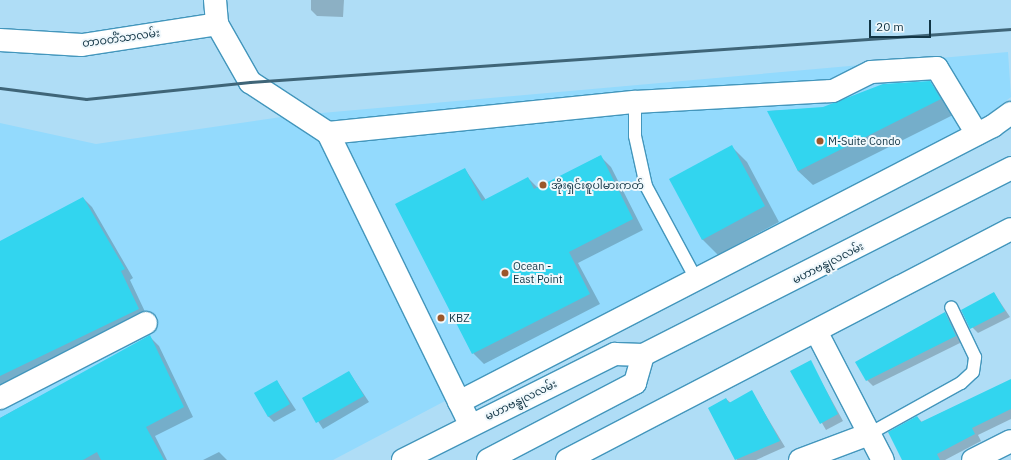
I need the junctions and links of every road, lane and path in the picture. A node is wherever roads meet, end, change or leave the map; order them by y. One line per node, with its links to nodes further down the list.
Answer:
1 (215, 0): 2 (street)
2 (217, 24): 3 (street, တာဝတိံသာလမ်း); 6 (street)
3 (0, 40)
4 (635, 102): 6 (street); 7 (street); 10 (lane)
5 (1011, 113): 7 (street)
6 (328, 133): 16 (street)
7 (977, 134): 10 (street)
8 (1011, 168): 14 (street, မဟာဗန္ဓုလလမ်း)
9 (1011, 229): 13 (street)
10 (696, 279): 16 (street)
11 (951, 307): 18 (lane)
12 (146, 323): 15 (street)
13 (816, 331): 18 (street); 22 (street)
14 (643, 355): 17 (street, မဟာဗန္ဓုလလမ်း); 21 (street)
15 (0, 398)
16 (459, 402): 17 (street)
17 (471, 425): 20 (street, မဟာဗန္ဓုလလမ်း)
18 (869, 434): 23 (street); 24 (street)
19 (1011, 441): 25 (street)
20 (403, 460)
21 (488, 460)
22 (567, 460)
23 (800, 460)
24 (883, 460)
25 (974, 460)

